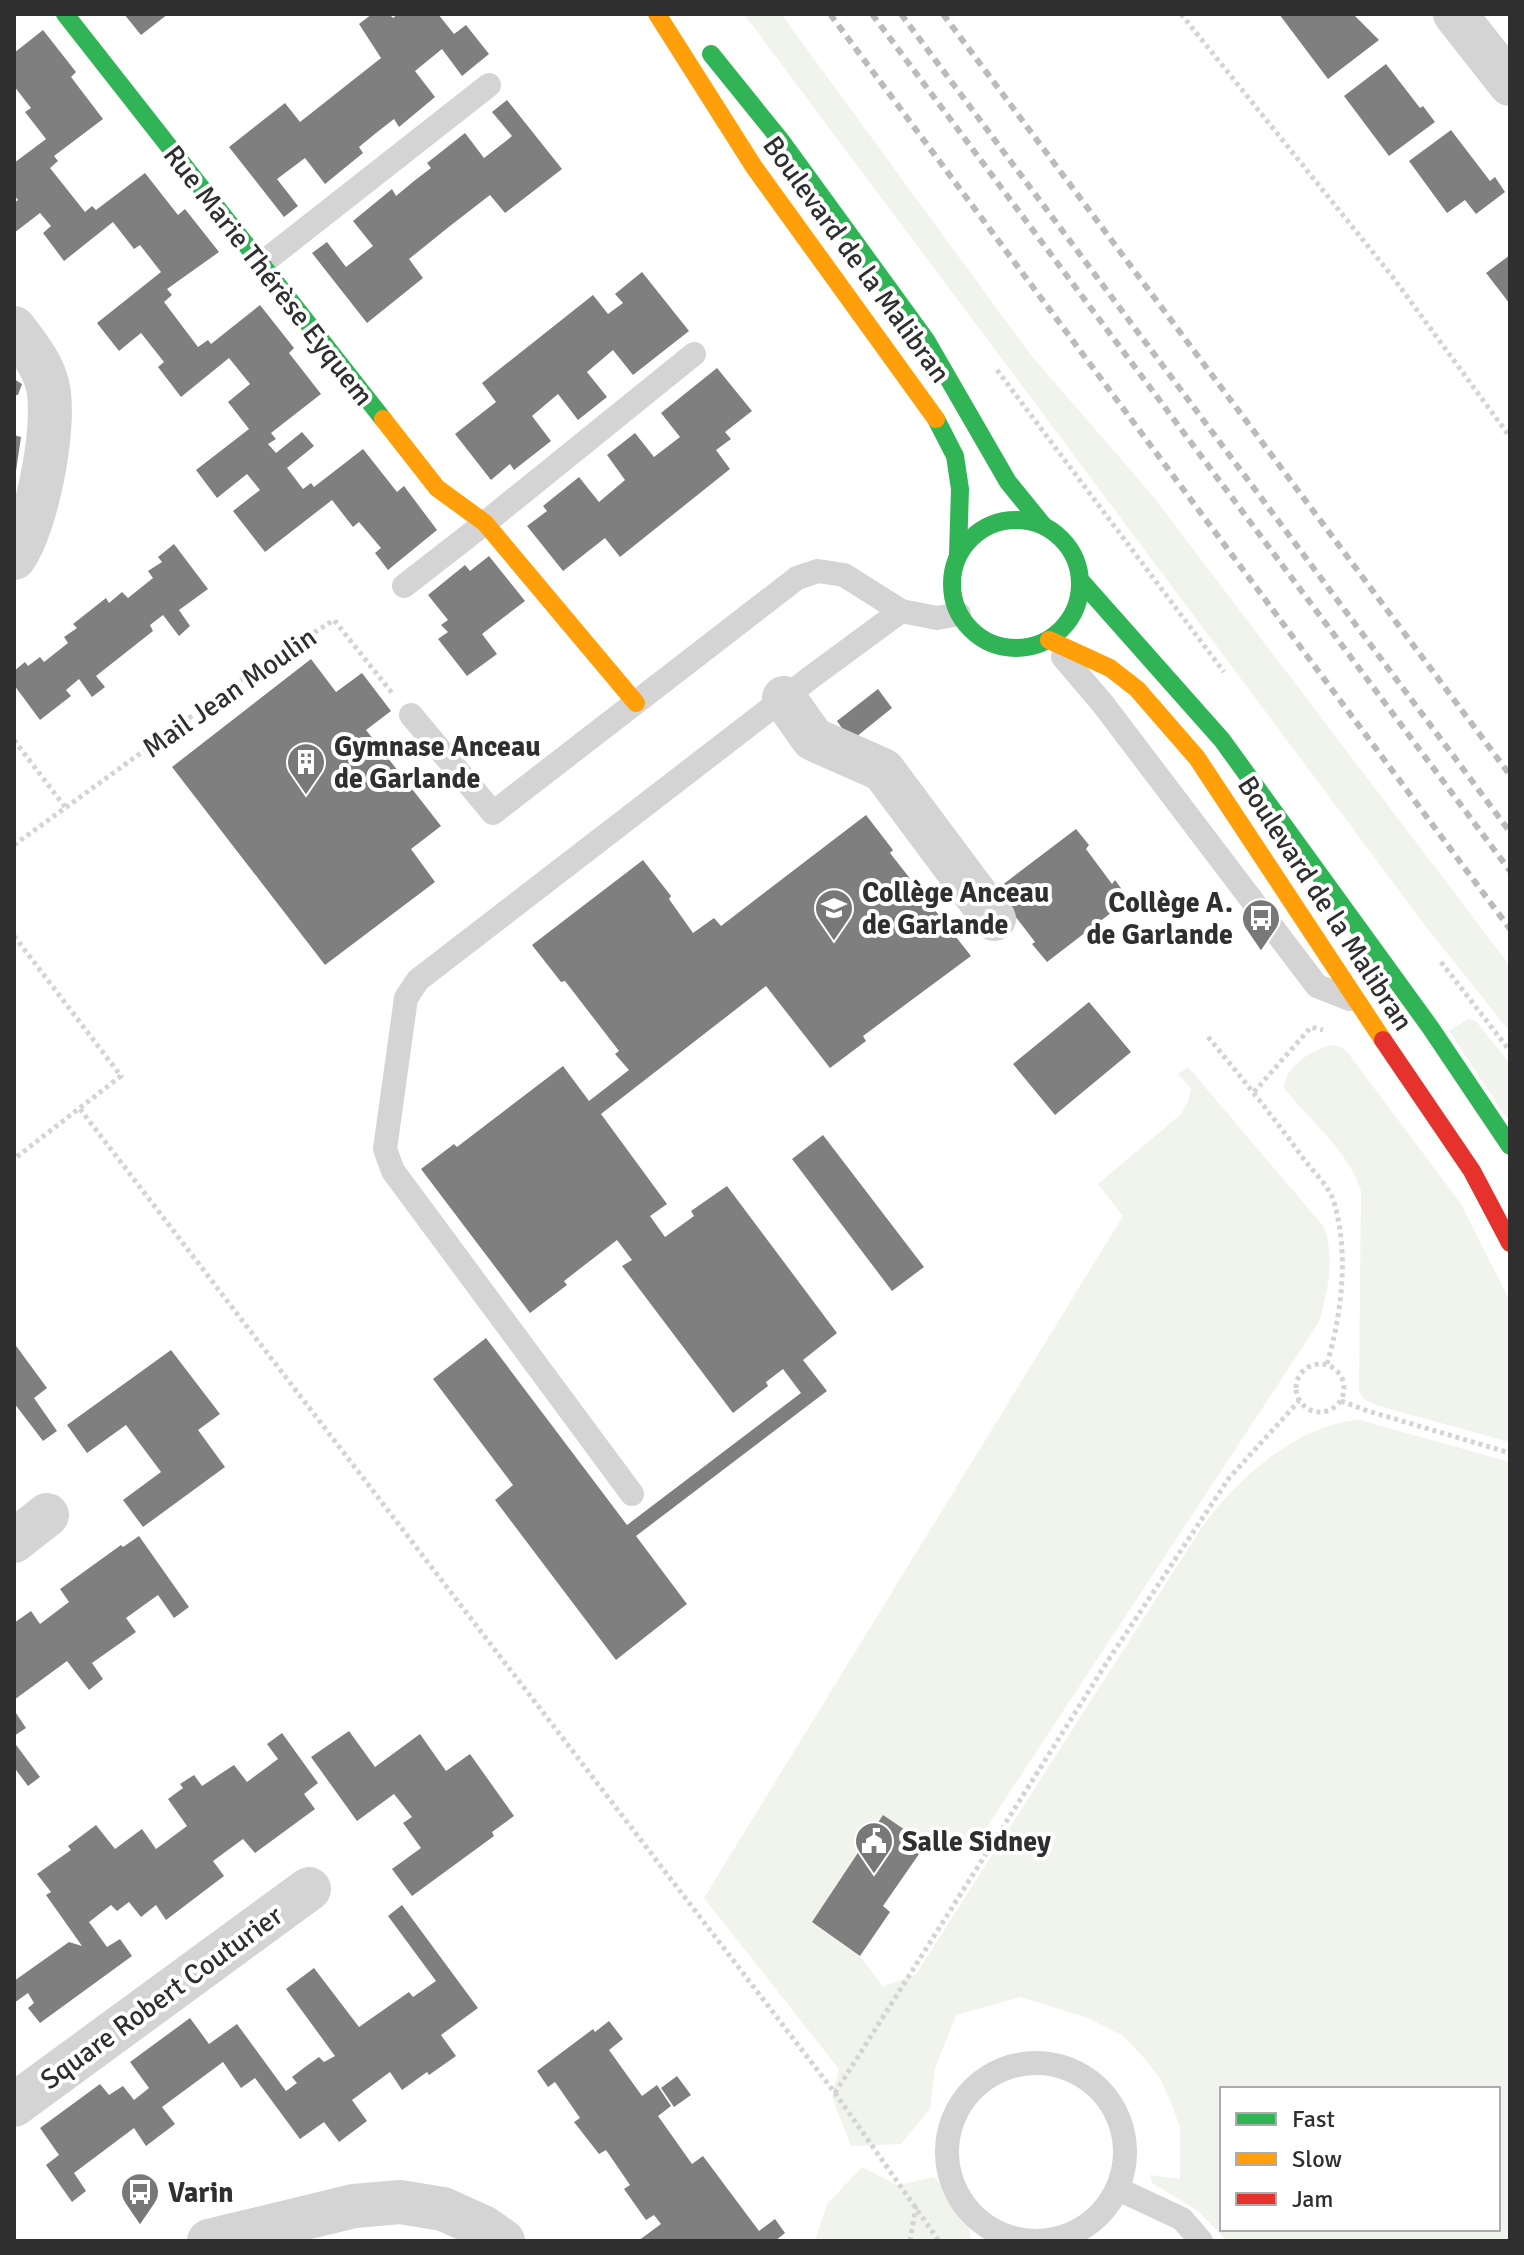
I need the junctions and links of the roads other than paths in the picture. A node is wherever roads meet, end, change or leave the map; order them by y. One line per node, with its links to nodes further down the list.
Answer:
1 (65, 14): 7 (main road, Rue Marie Thérèse Eyquem)
2 (657, 14): 12 (main road, Boulevard de la Malibran)
3 (1455, 14): 5 (street)
4 (698, 37): 11 (main road, Boulevard de la Malibran)
5 (1510, 84)
6 (489, 85): 7 (lane)
7 (261, 264): 10 (main road, Rue Marie Thérèse Eyquem)
8 (14, 328): 13 (street)
9 (694, 354): 10 (lane)
10 (485, 523): 15 (lane); 20 (main road, Rue Marie Thérèse Eyquem)
11 (1043, 525): 12 (main road); 14 (main road)
12 (958, 554): 17 (main road)
13 (14, 558)
14 (1081, 581): 18 (main road); 24 (main road, Boulevard de la Malibran)
15 (404, 586)
16 (901, 611): 17 (lane); 19 (lane); 20 (lane)
17 (959, 614): 18 (main road)
18 (1049, 640): 23 (lane); 23 (main road, Boulevard de la Malibran)
19 (784, 698): 22 (street); 28 (lane)
20 (636, 703): 21 (lane)
21 (411, 715)
22 (994, 919)
23 (1356, 1001): 25 (main road, Boulevard de la Malibran)
24 (1510, 1146)
25 (1472, 1171): 26 (main road); 27 (main road, Boulevard de la Malibran)
26 (1510, 1207)
27 (1510, 1243)
28 (632, 1494)
29 (309, 1889): 30 (street, Square Robert Couturier)
30 (14, 2105)
31 (1118, 2189): 31 (lane); 35 (lane)
32 (262, 2236): 33 (street); 34 (street)
33 (209, 2241)
34 (503, 2241)
35 (1201, 2241)

